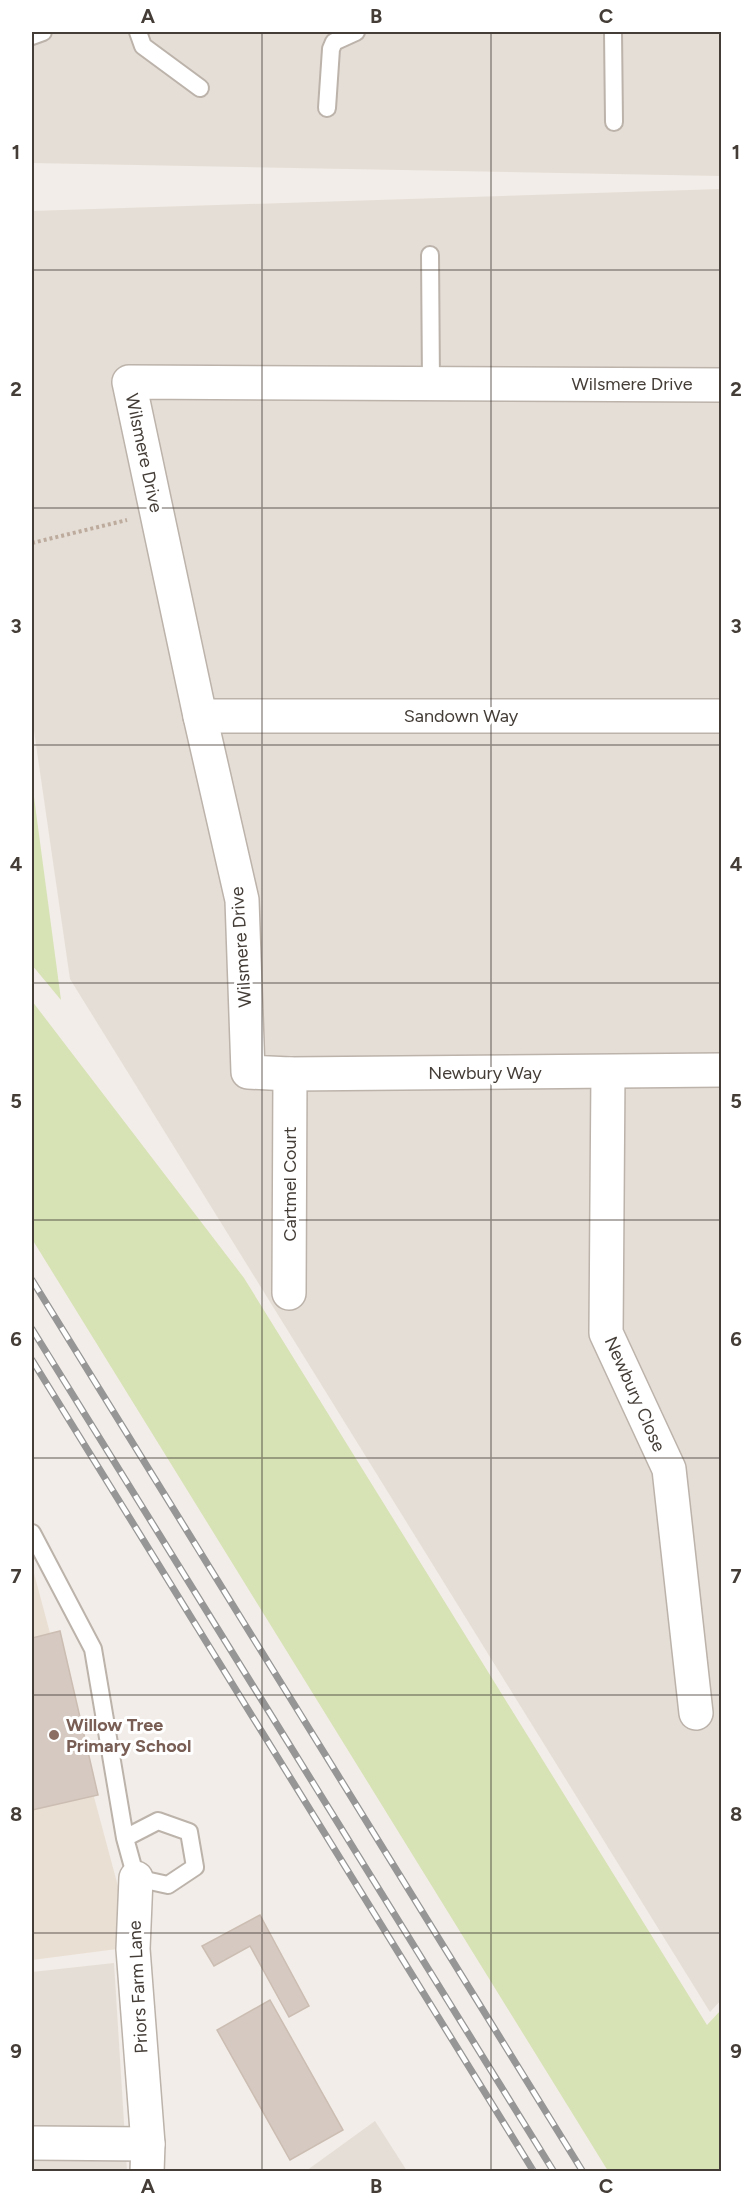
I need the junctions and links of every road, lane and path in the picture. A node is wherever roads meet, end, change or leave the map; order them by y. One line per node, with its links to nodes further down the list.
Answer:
1 (43, 32): 5 (lane)
2 (138, 32): 6 (lane)
3 (356, 32): 7 (lane)
4 (613, 32): 8 (lane)
5 (32, 36)
6 (200, 88)
7 (327, 108)
8 (614, 122)
9 (430, 255): 10 (lane)
10 (431, 383): 11 (street, Wilsmere Drive); 12 (street, Wilsmere Drive)
11 (722, 385)
12 (157, 513): 13 (path); 14 (street, Wilsmere Drive)
13 (32, 543)
14 (200, 716): 15 (street, Sandown Way); 17 (street, Wilsmere Drive)
15 (722, 716)
16 (722, 1070): 18 (street, Newbury Way)
17 (248, 1072): 19 (street, Newbury Way)
18 (608, 1072): 19 (street, Newbury Way); 23 (street, Newbury Close)
19 (290, 1074): 20 (street, Cartmel Court)
20 (289, 1293)
21 (32, 1533): 22 (lane, Priors Farm Lane)
22 (37, 1551): 24 (lane, Priors Farm Lane)
23 (696, 1713)
24 (125, 1838): 25 (lane, Priors Farm Lane); 25 (lane)
25 (136, 1878): 27 (street, Priors Farm Lane)
26 (32, 2143): 27 (street)
27 (147, 2158)

